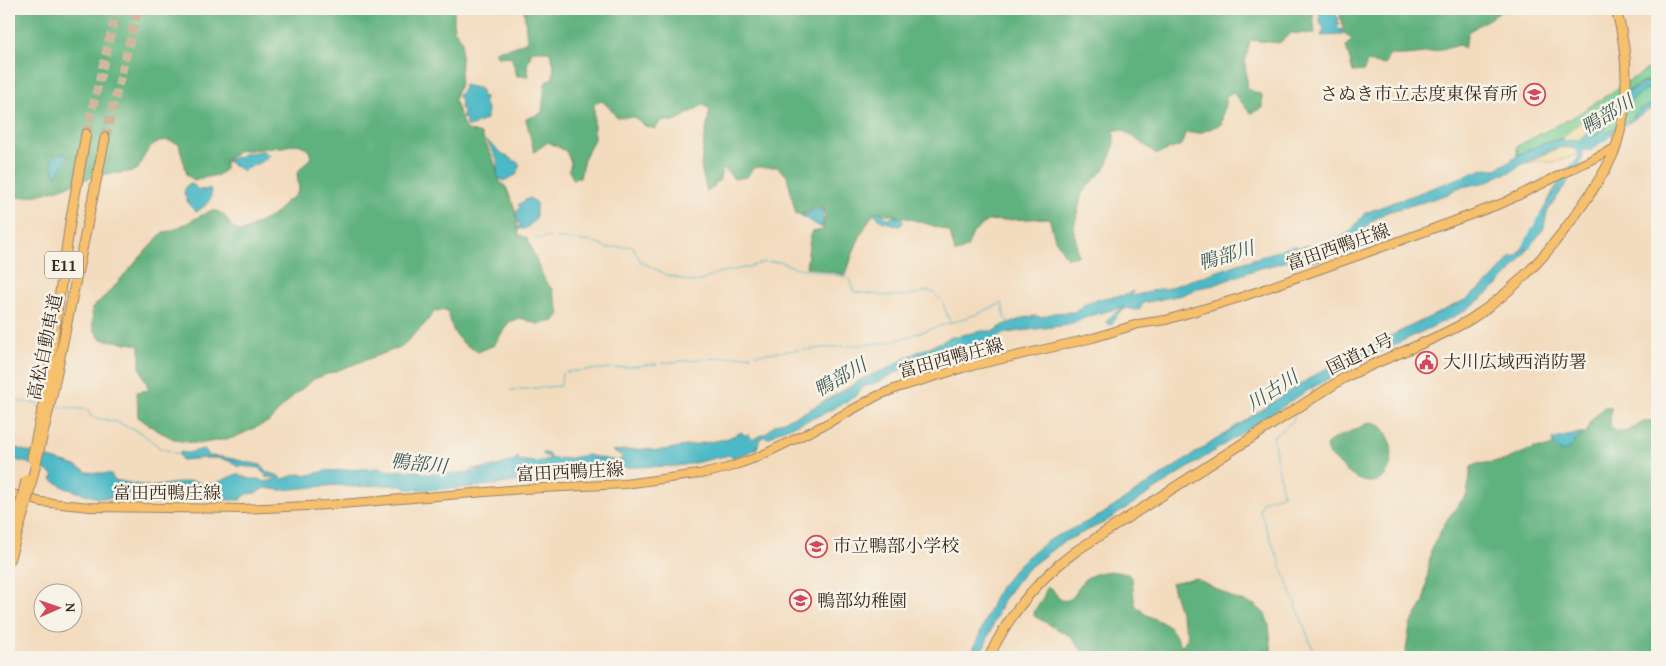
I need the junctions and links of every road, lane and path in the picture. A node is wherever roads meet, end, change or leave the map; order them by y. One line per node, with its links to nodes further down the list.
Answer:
1 (1616, 9): 4 (highway, 国道11号)
2 (86, 134): 7 (highway, 高松自動車道 / E11)
3 (105, 138): 7 (highway, 高松自動車道 / E11)
4 (1616, 145): 5 (main road, 富田西鴨庄線); 6 (highway, 国道11号)
5 (1596, 157): 6 (main road); 8 (main road, 富田西鴨庄線)
6 (1605, 170): 12 (highway, 国道11号)
7 (48, 396): 9 (highway, 高松自動車道 / E11, bridge)
8 (9, 493)
9 (24, 503): 10 (highway, 高松自動車道 / E11); 11 (highway, 高松自動車道 / E11)
10 (9, 539)
11 (9, 560)
12 (989, 657)

